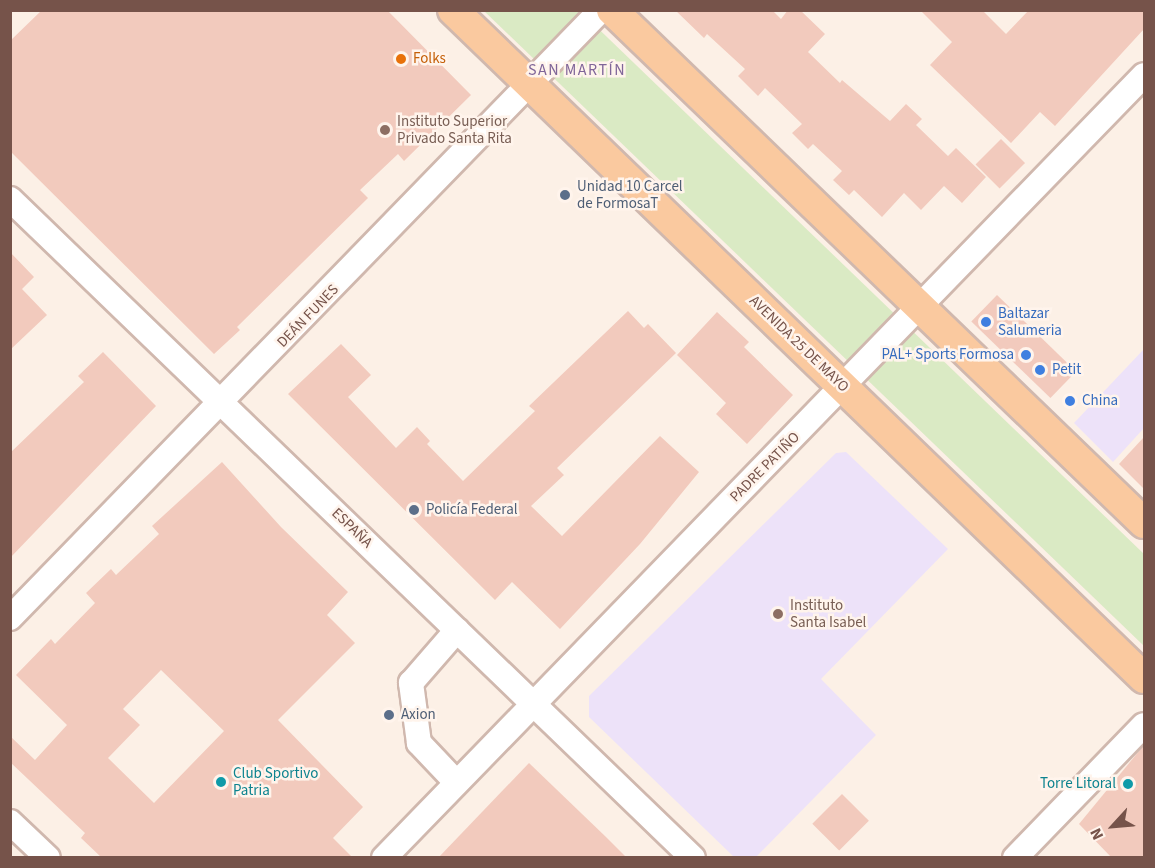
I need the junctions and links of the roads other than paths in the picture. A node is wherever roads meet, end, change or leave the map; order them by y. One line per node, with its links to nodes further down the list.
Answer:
1 (453, 10): 5 (main road, AVENIDA 25 DE MAYO)
2 (601, 10): 5 (street, DEÁN FUNES)
3 (612, 10): 7 (main road)
4 (1144, 75): 7 (street, PADRE PATIÑO)
5 (530, 85): 8 (main road, AVENIDA 25 DE MAYO); 9 (street, DEÁN FUNES)
6 (10, 199): 9 (street, ESPAÑA)
7 (921, 308): 8 (street, PADRE PATIÑO); 10 (main road)
8 (844, 388): 13 (main road, AVENIDA 25 DE MAYO); 14 (street, PADRE PATIÑO)
9 (223, 404): 11 (street, DEÁN FUNES); 12 (street, ESPAÑA)
10 (1144, 523)
11 (10, 618)
12 (457, 630): 14 (street, ESPAÑA); 16 (street)
13 (1144, 678)
14 (532, 703): 16 (street, PADRE PATIÑO); 20 (street, ESPAÑA)
15 (1144, 725): 21 (street)
16 (456, 782): 19 (street, PADRE PATIÑO)
17 (10, 822): 18 (street)
18 (48, 858)
19 (384, 858)
20 (693, 858)
21 (1015, 858)

